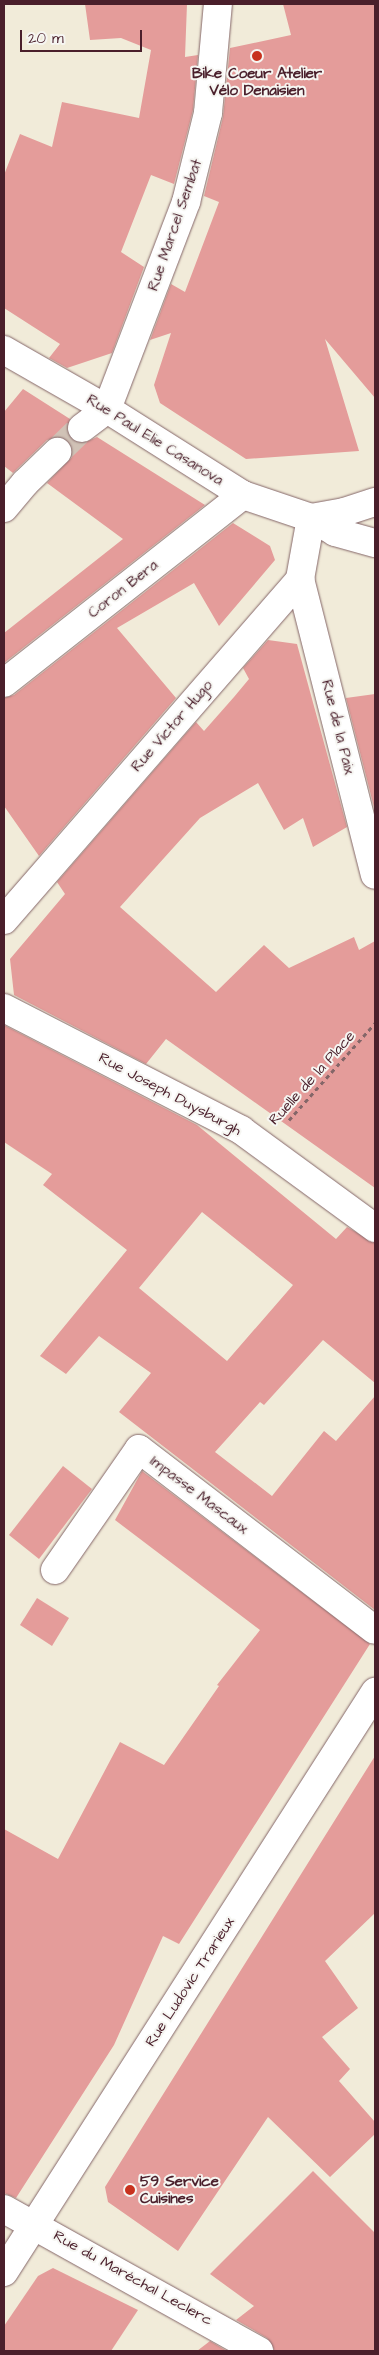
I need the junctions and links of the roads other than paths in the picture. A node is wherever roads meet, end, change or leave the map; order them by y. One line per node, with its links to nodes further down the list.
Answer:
1 (218, 4): 3 (street, Rue Marcel Sembat)
2 (6, 357): 3 (street, Rue Paul Elie Casanova)
3 (107, 409): 4 (street); 6 (street, Rue Paul Elie Casanova)
4 (82, 428)
5 (58, 452): 8 (street)
6 (243, 495): 9 (street, Rue Paul Elie Casanova); 12 (street, Coron Bera)
7 (375, 502): 9 (street)
8 (4, 508)
9 (311, 518): 10 (street, Rue Paul Elie Casanova); 11 (street)
10 (375, 543)
11 (300, 579): 13 (street, Rue de la Paix); 14 (street, Rue Victor Hugo)
12 (4, 683)
13 (375, 876)
14 (4, 920)
15 (4, 1008): 16 (street, Rue Joseph Duysburgh)
16 (375, 1228)
17 (55, 1570): 18 (street, Impasse Mascaux)
18 (375, 1630)
19 (375, 1692): 21 (street, Rue Ludovic Trarieux)
20 (4, 2209): 21 (street, Rue du Maréchal Leclerc)
21 (36, 2224): 22 (street, Rue Ludovic Trarieux); 23 (street, Rue du Maréchal Leclerc)
22 (4, 2272)
23 (259, 2351)

